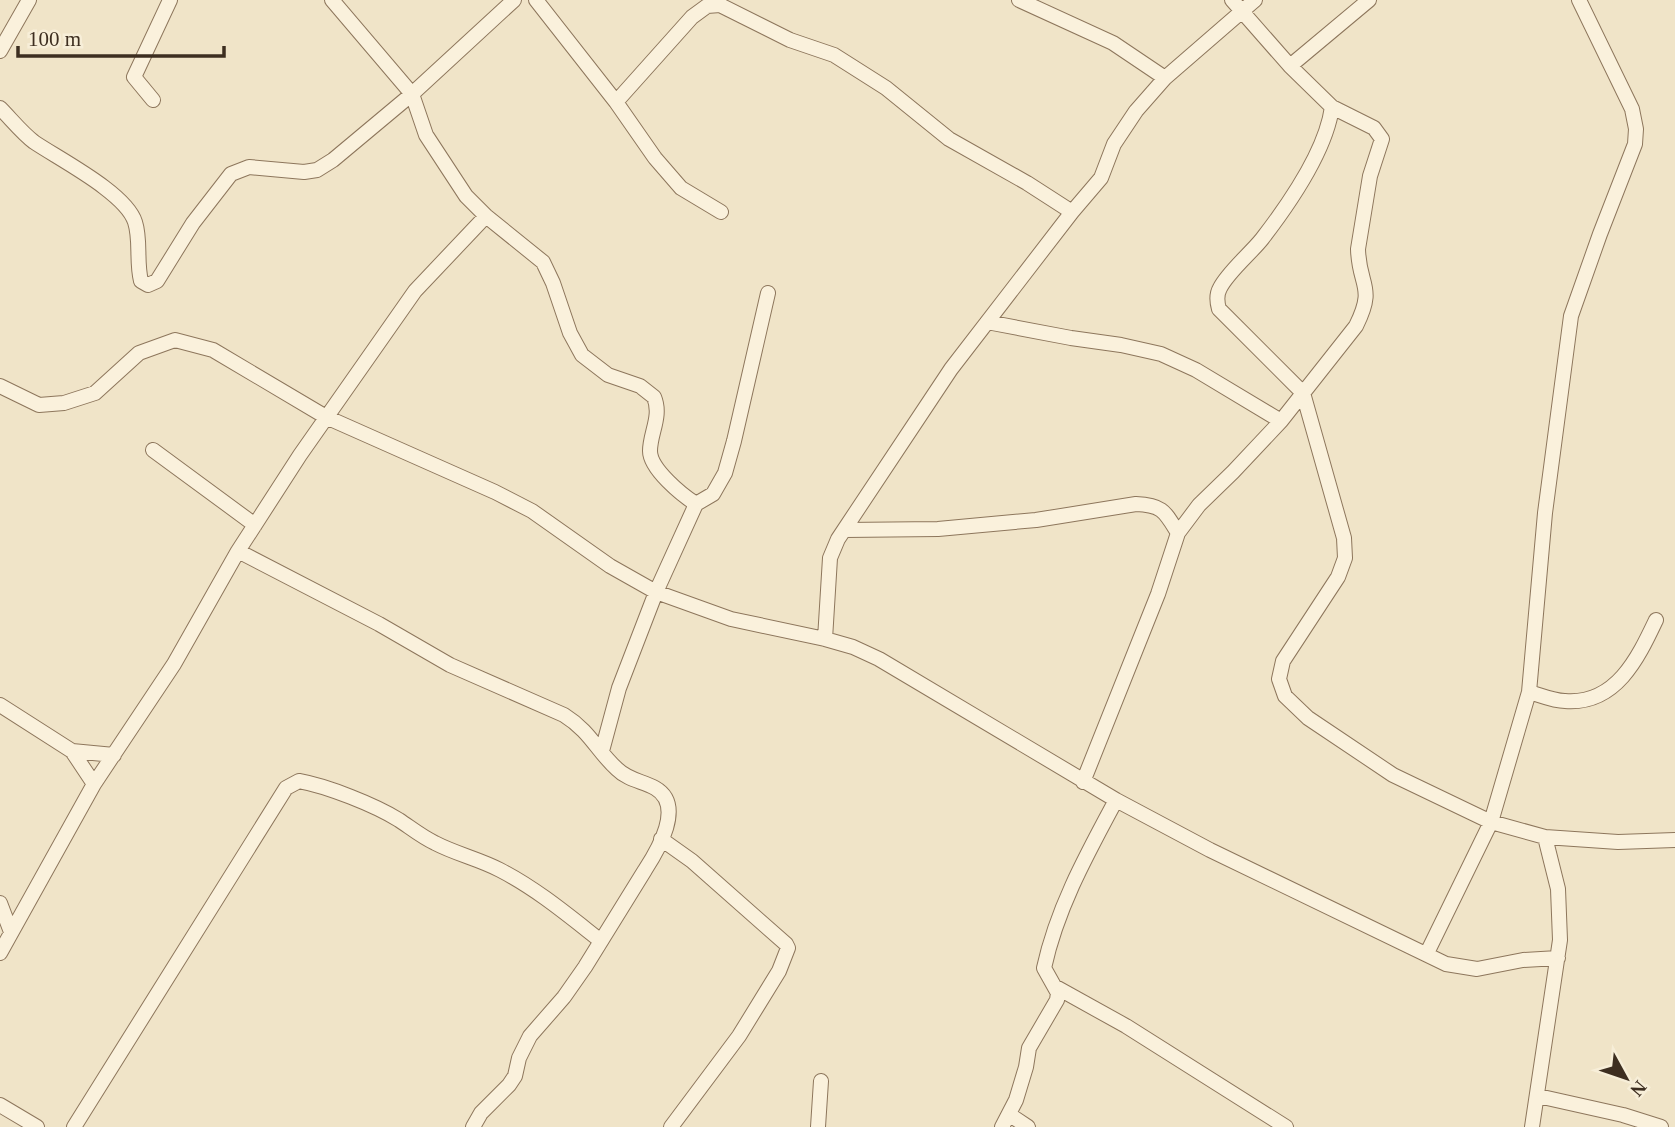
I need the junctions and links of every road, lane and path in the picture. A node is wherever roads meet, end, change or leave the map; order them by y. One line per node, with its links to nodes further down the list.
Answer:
1 (29, 0): 12 (street)
2 (170, 0): 16 (street)
3 (332, 0): 15 (street)
4 (514, 0): 15 (street)
5 (536, 0): 17 (street)
6 (1019, 0): 14 (street)
7 (1231, 0): 11 (street)
8 (1255, 0): 11 (street)
9 (1369, 0): 13 (street)
10 (1579, 0): 38 (street)
11 (1243, 12): 13 (street); 14 (street)
12 (0, 51)
13 (1290, 66): 18 (street)
14 (1165, 78): 21 (street)
15 (412, 94): 19 (street); 22 (street)
16 (153, 100)
17 (616, 102): 20 (street); 21 (street)
18 (1332, 107): 26 (street); 26 (street)
19 (0, 108)
20 (721, 212)
21 (1072, 212): 24 (street)
22 (486, 216): 27 (street); 30 (street)
23 (768, 293): 30 (street)
24 (987, 322): 28 (street); 32 (street)
25 (0, 386): 27 (street)
26 (1303, 393): 28 (street); 46 (street)
27 (326, 417): 31 (street); 35 (street)
28 (1281, 421): 33 (street)
29 (153, 450): 31 (street)
30 (696, 504): 35 (street)
31 (255, 525): 34 (street)
32 (845, 530): 33 (street); 37 (street)
33 (1178, 533): 43 (street)
34 (238, 551): 41 (street); 42 (street)
35 (656, 592): 37 (street); 41 (street)
36 (1656, 620): 38 (street)
37 (825, 639): 43 (street)
38 (1529, 692): 46 (street)
39 (0, 705): 40 (street)
40 (72, 751): 42 (street); 44 (street)
41 (602, 751): 48 (street)
42 (114, 755): 44 (street)
43 (1083, 782): 45 (street)
44 (94, 784): 51 (street)
45 (1116, 800): 54 (street); 56 (street)
46 (1490, 822): 47 (street); 54 (street)
47 (1545, 837): 49 (street); 55 (street)
48 (661, 839): 52 (street); 64 (street)
49 (1675, 840)
50 (0, 903): 51 (street)
51 (11, 932): 53 (street)
52 (601, 941): 62 (street); 63 (street)
53 (0, 953)
54 (1427, 953): 55 (street)
55 (1558, 958): 58 (street)
56 (1054, 986): 60 (street); 67 (street)
57 (821, 1081): 65 (street)
58 (1538, 1096): 68 (street); 69 (street)
59 (0, 1105): 61 (street)
60 (1006, 1121): 66 (street)
61 (37, 1127)
62 (74, 1127)
63 (473, 1127)
64 (671, 1127)
65 (818, 1127)
66 (1028, 1127)
67 (1286, 1127)
68 (1532, 1127)
69 (1661, 1127)

